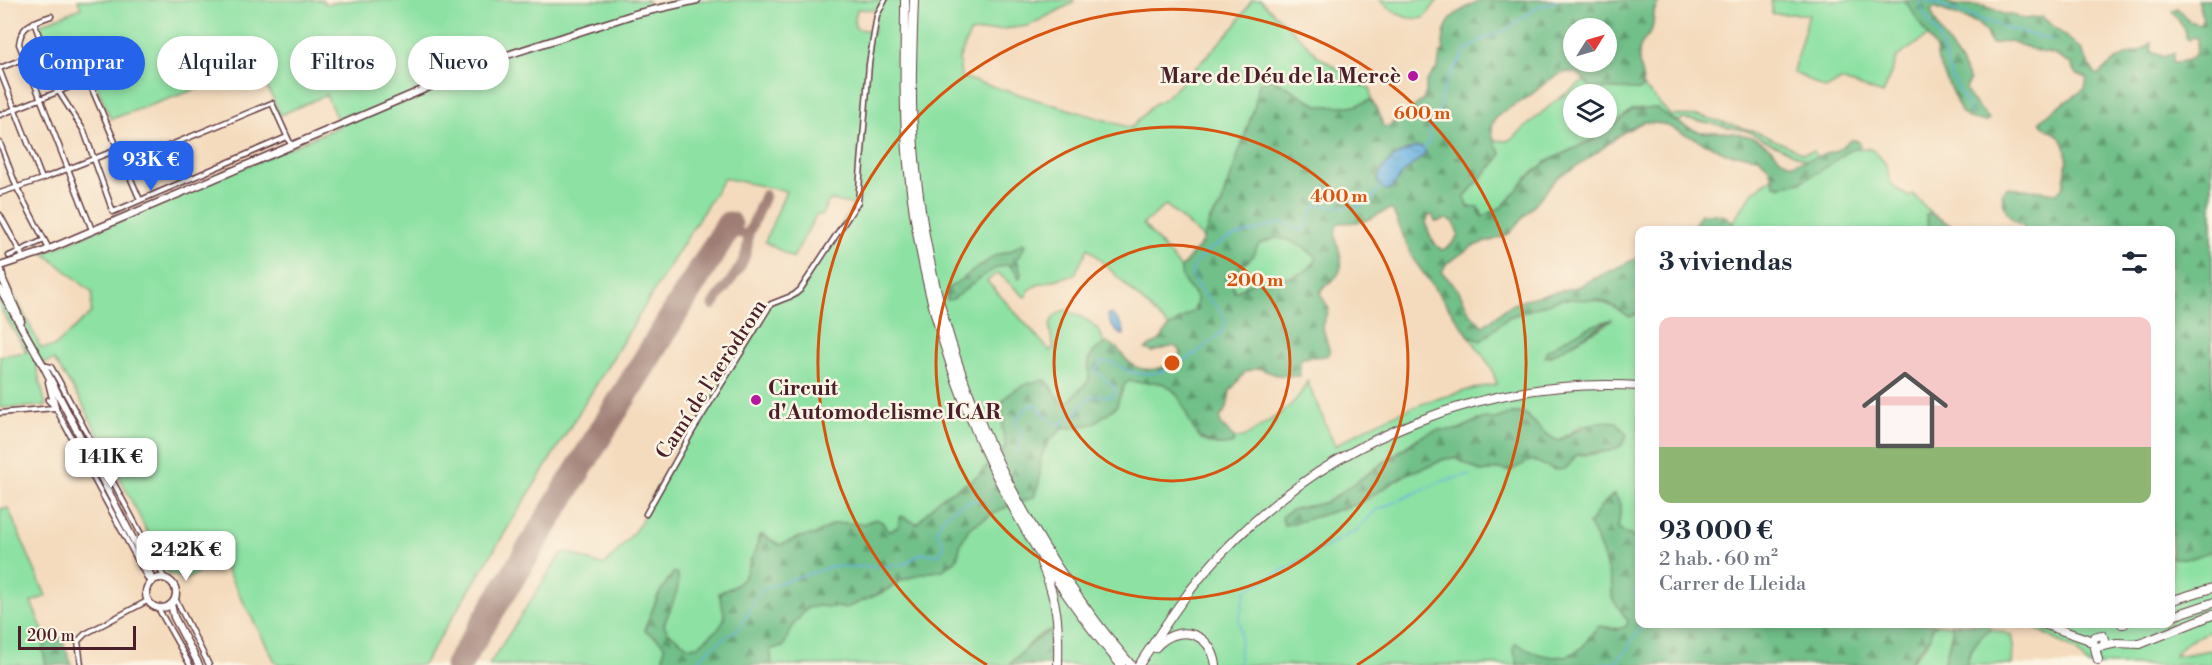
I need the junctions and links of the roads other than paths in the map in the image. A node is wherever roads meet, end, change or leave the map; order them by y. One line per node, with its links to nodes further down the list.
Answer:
1 (697, 0): 18 (street)
2 (885, 0): 43 (street, Camí de l'aeròdrom)
3 (905, 0): 44 (highway)
4 (914, 0): 62 (highway)
5 (51, 16): 6 (street)
6 (34, 22): 7 (street); 8 (street)
7 (21, 36)
8 (38, 36)
9 (18, 62): 10 (street)
10 (0, 69): 14 (street)
11 (36, 90): 13 (street)
12 (59, 92): 13 (street); 19 (street); 20 (street)
13 (40, 99): 14 (street); 22 (street)
14 (16, 109): 15 (street); 23 (street)
15 (0, 116)
16 (287, 137): 18 (street); 21 (street); 26 (street)
17 (0, 143): 24 (street)
18 (291, 145): 28 (street)
19 (119, 149): 20 (street); 21 (street)
20 (94, 159): 22 (street); 26 (street)
21 (125, 165): 26 (street)
22 (68, 169): 23 (street); 28 (street)
23 (42, 179): 24 (street)
24 (17, 188): 25 (street); 29 (street)
25 (0, 193)
26 (140, 200)
27 (0, 215): 31 (street)
28 (92, 230): 30 (street)
29 (44, 240): 30 (street); 31 (street)
30 (49, 249): 33 (street)
31 (19, 250): 32 (street); 33 (street)
32 (9, 255)
33 (24, 259): 34 (street)
34 (0, 268): 36 (street)
35 (0, 289): 36 (street)
36 (22, 328): 37 (street)
37 (43, 365): 38 (street); 46 (street)
38 (47, 372): 41 (street); 45 (street)
39 (1635, 386): 62 (highway)
40 (48, 400): 41 (street)
41 (54, 407): 42 (street); 47 (street)
42 (0, 412)
43 (646, 514)
44 (1032, 543): 67 (highway); 68 (highway)
45 (148, 568): 46 (street); 47 (street)
46 (162, 579): 47 (street); 49 (street)
47 (151, 583): 51 (street)
48 (2212, 588): 50 (highway)
49 (175, 598): 53 (street); 66 (street)
50 (2175, 599)
51 (148, 600): 54 (street); 63 (street)
52 (2212, 603): 55 (highway)
53 (171, 604): 54 (street); 57 (street)
54 (160, 608): 57 (street); 64 (street)
55 (2175, 615)
56 (2212, 615): 60 (highway)
57 (174, 617): 65 (street)
58 (2053, 628): 60 (highway)
59 (2100, 635): 60 (highway)
60 (2098, 645): 61 (highway)
61 (2100, 662)
62 (1138, 663): 69 (highway)
63 (81, 665)
64 (190, 665)
65 (199, 665)
66 (209, 665)
67 (1058, 665)
68 (1121, 665)
69 (1216, 665)

